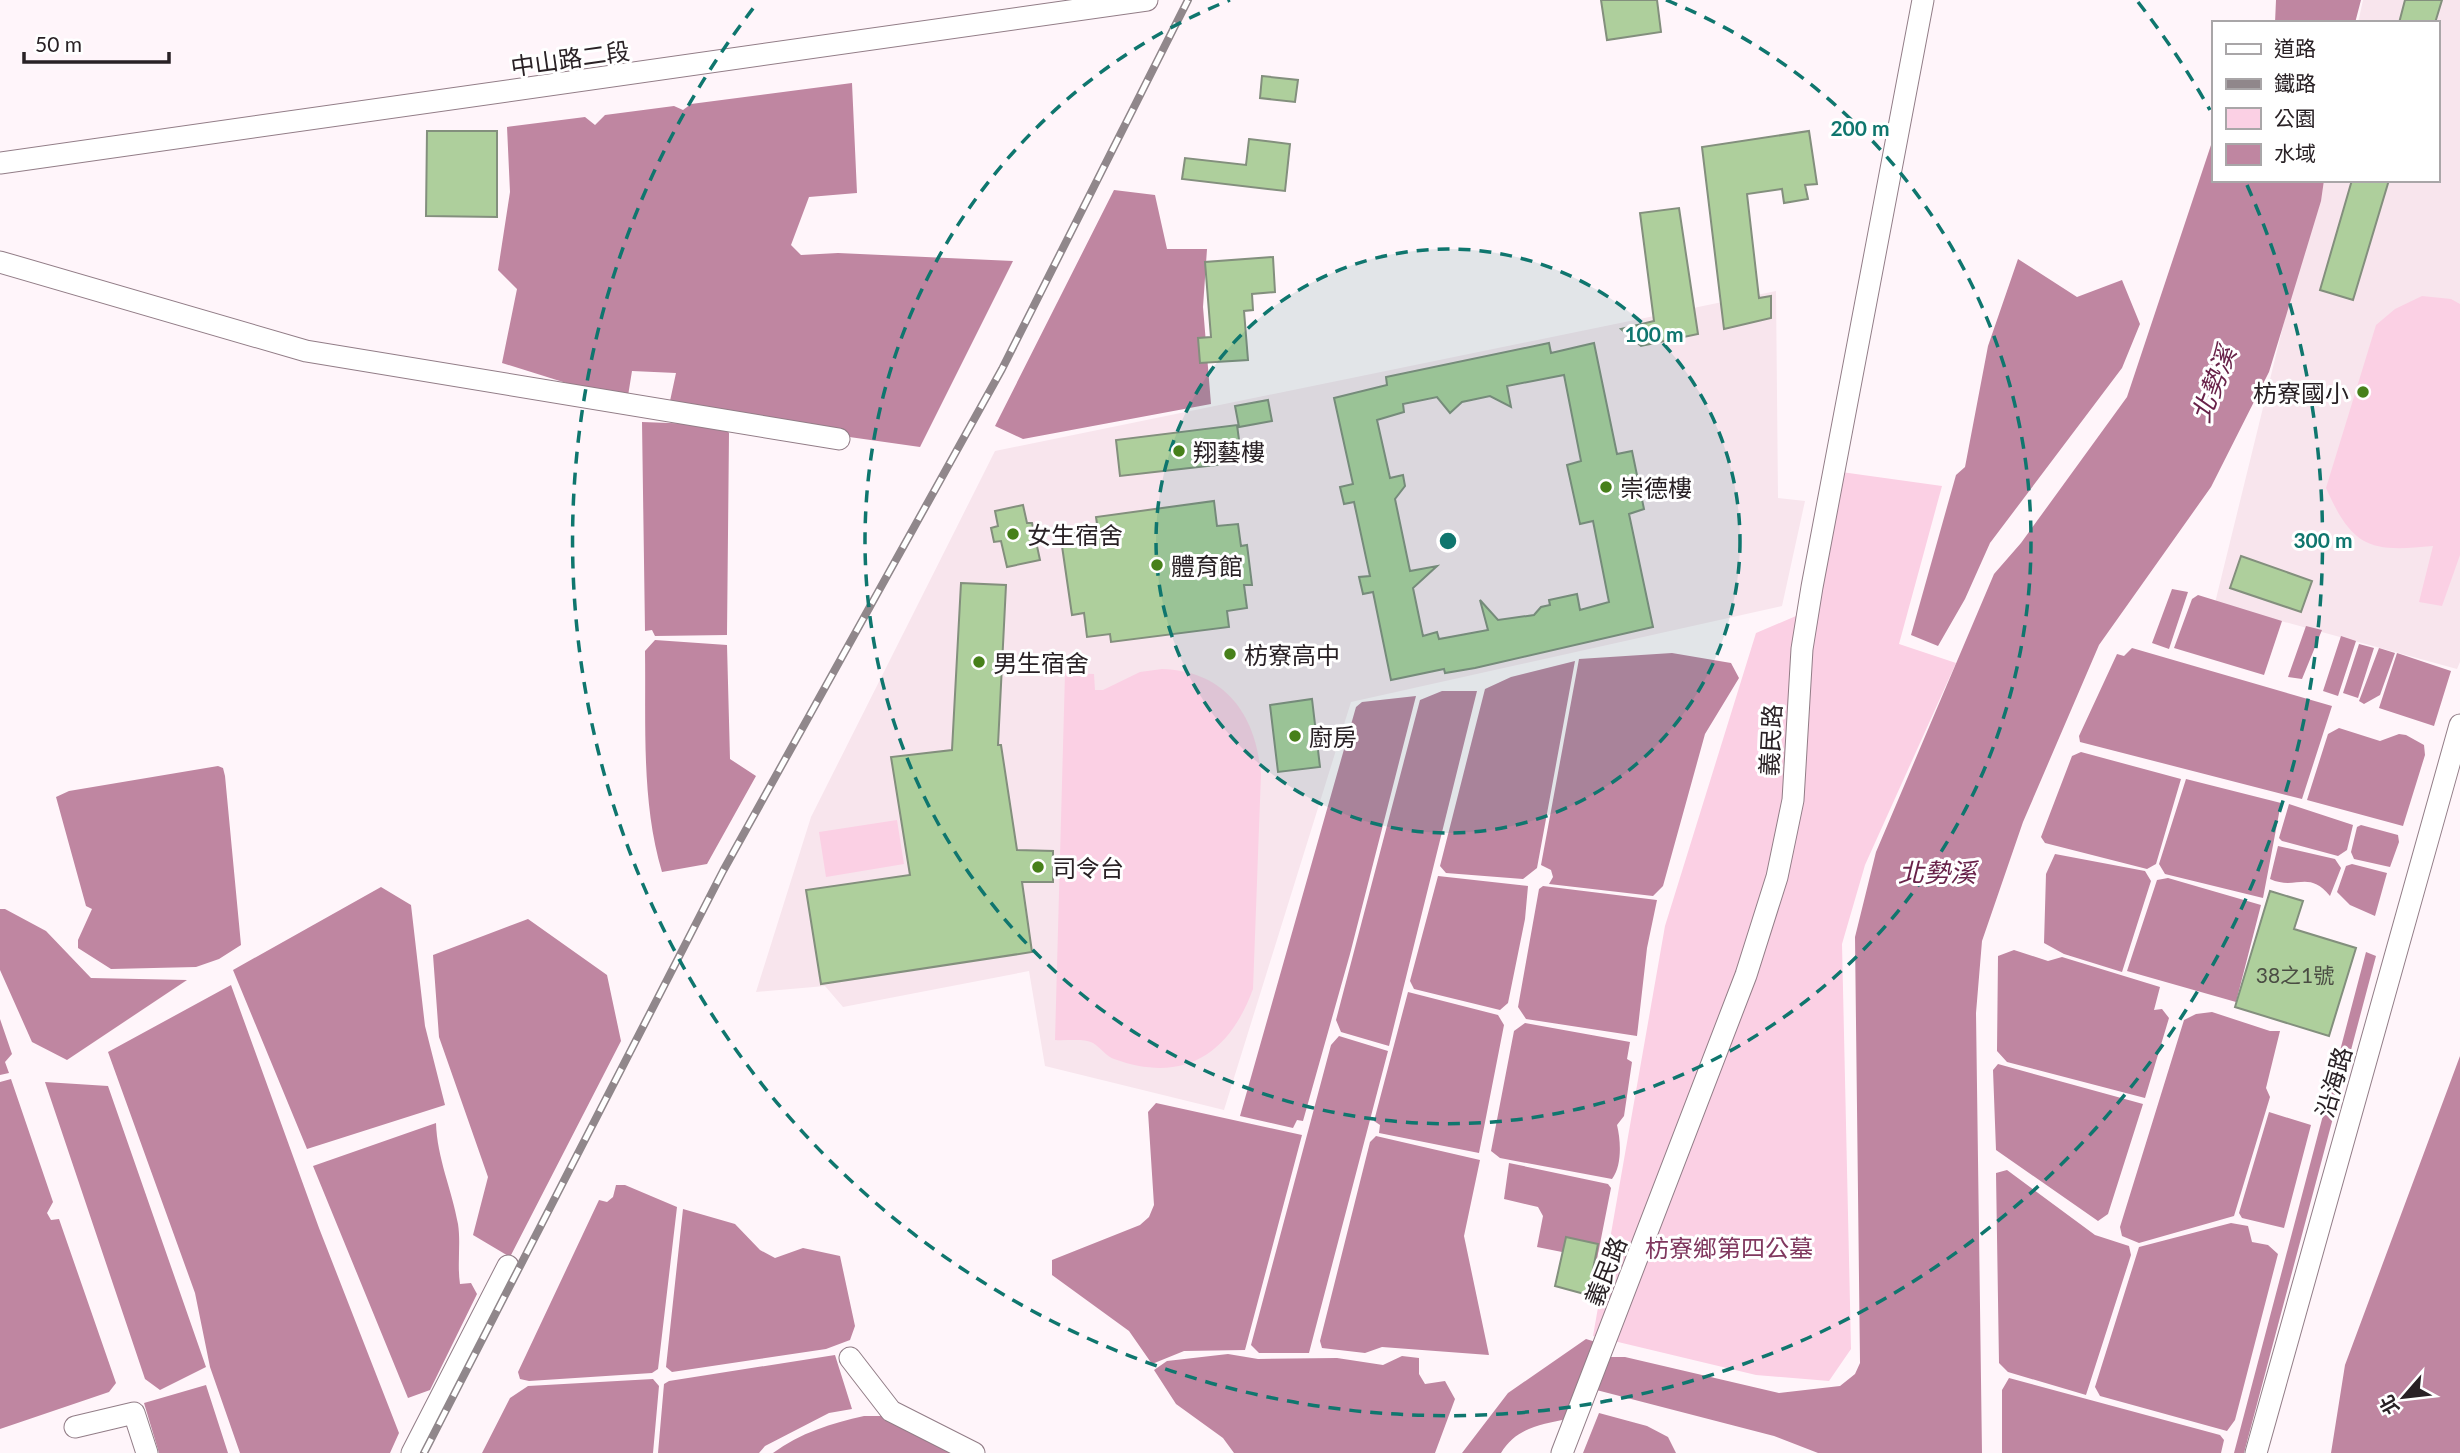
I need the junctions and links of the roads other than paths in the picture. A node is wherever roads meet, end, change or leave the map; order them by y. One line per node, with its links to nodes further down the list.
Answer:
1 (1147, 0): 3 (street, 中山路二段)
2 (1923, 0): 13 (street, 義民路)
3 (0, 163)
4 (0, 262): 5 (street)
5 (838, 439)
6 (2460, 725): 14 (street, 沿海路)
7 (508, 1266): 11 (street)
8 (850, 1358): 12 (street)
9 (75, 1427): 10 (street)
10 (147, 1453)
11 (412, 1453)
12 (974, 1453)
13 (1562, 1453)
14 (2256, 1453)

